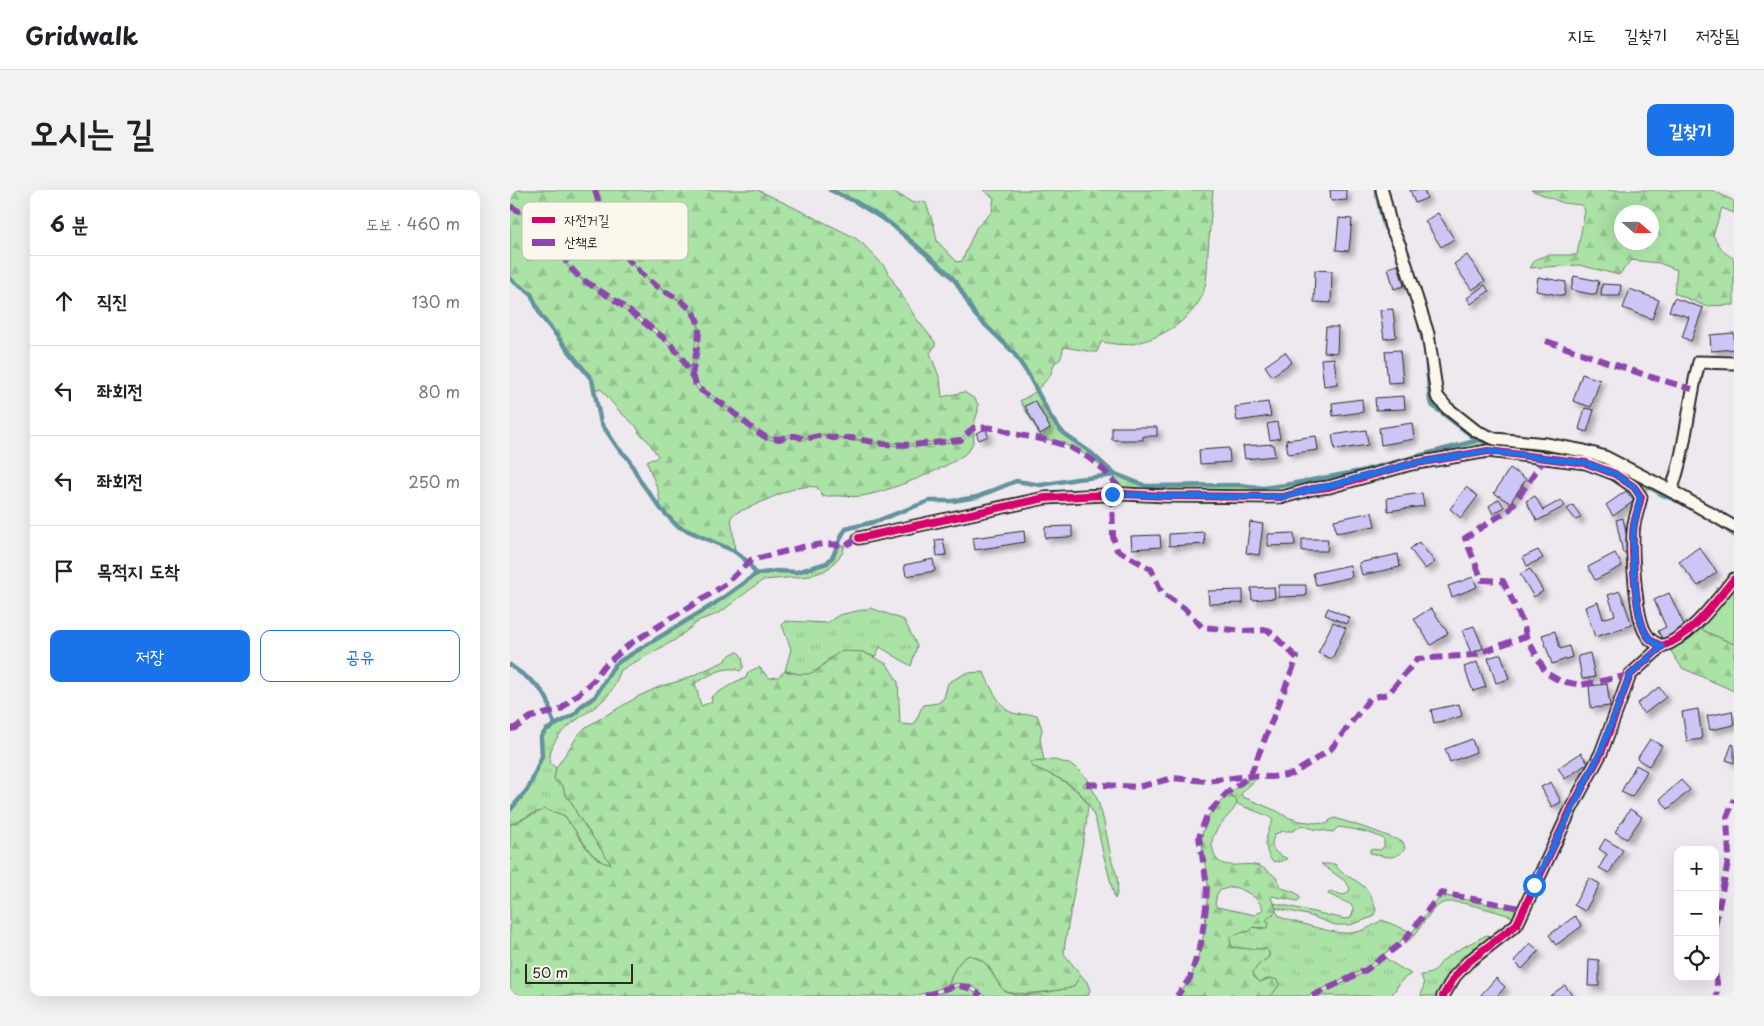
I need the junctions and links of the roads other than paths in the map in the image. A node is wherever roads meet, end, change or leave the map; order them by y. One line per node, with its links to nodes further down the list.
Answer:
1 (1382, 190): 3 (street)
2 (1734, 363): 3 (street)
3 (1671, 491): 4 (street)
4 (1734, 526)
5 (858, 538): 7 (street)
6 (1734, 579): 7 (street)
7 (1662, 646): 8 (street)
8 (1443, 996)

